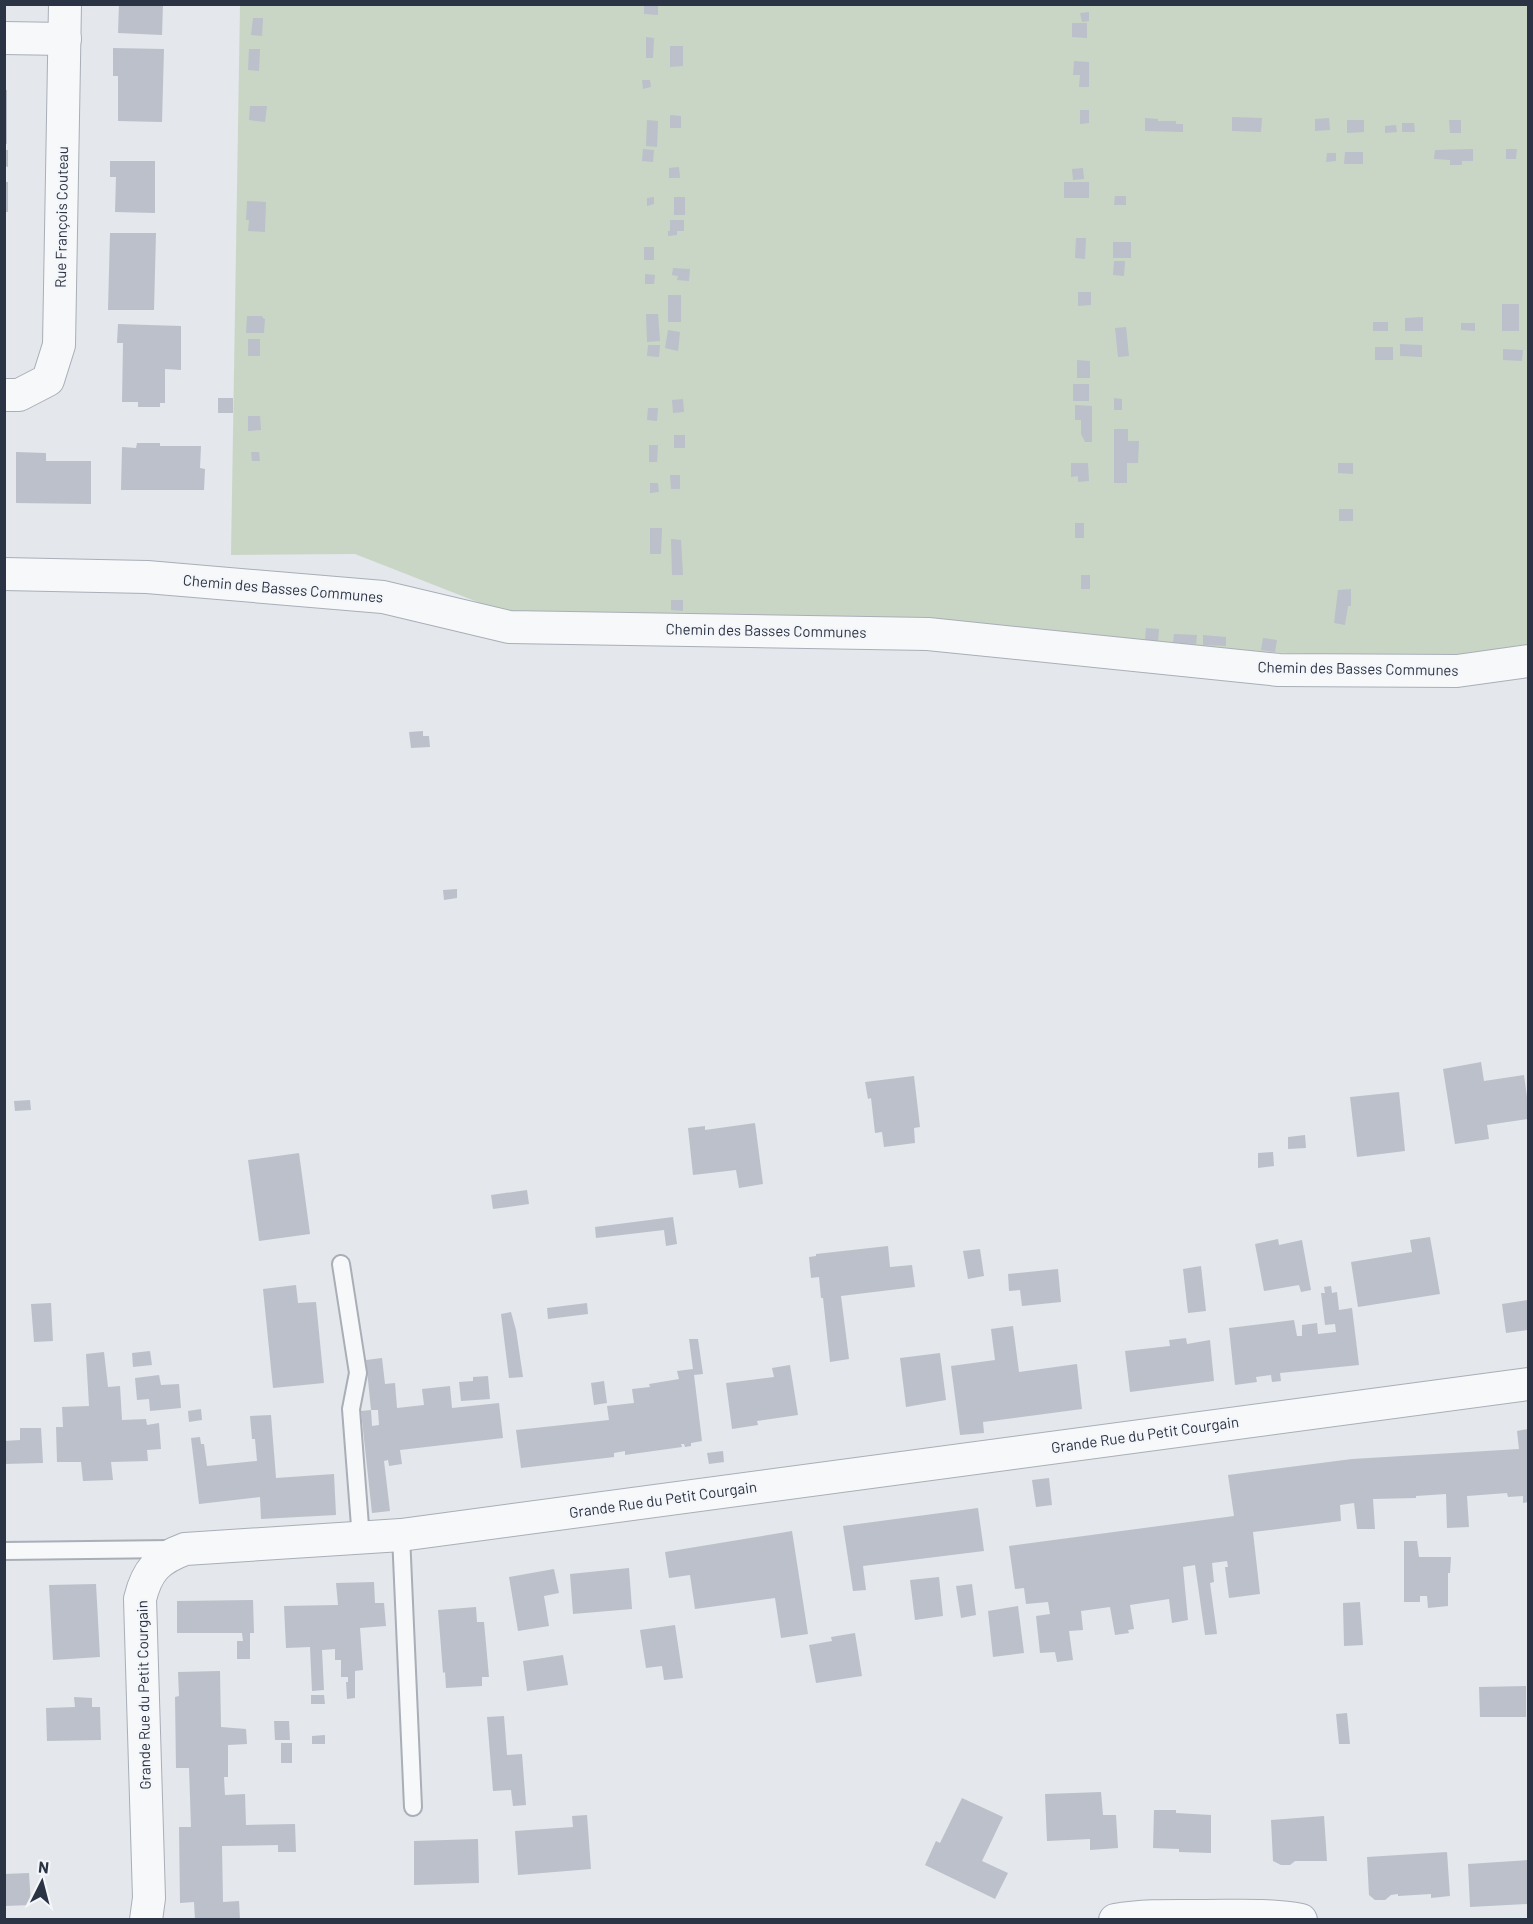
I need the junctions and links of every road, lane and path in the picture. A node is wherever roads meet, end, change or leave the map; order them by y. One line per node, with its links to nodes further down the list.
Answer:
1 (65, 4): 3 (street, Rue François Couteau)
2 (4, 38): 3 (street)
3 (65, 39): 4 (street, Rue François Couteau)
4 (4, 395)
5 (4, 574): 6 (street, Chemin des Basses Communes)
6 (1528, 661)
7 (340, 1264): 10 (lane)
8 (1528, 1384): 9 (street, Grande Rue du Petit Courgain)
9 (401, 1535): 10 (street, Grande Rue du Petit Courgain); 13 (lane)
10 (361, 1539): 11 (street, Grande Rue du Petit Courgain)
11 (185, 1549): 12 (lane); 14 (street, Grande Rue du Petit Courgain)
12 (4, 1551)
13 (412, 1807)
14 (146, 1920)
15 (1115, 1920): 16 (street)
16 (1301, 1920)

